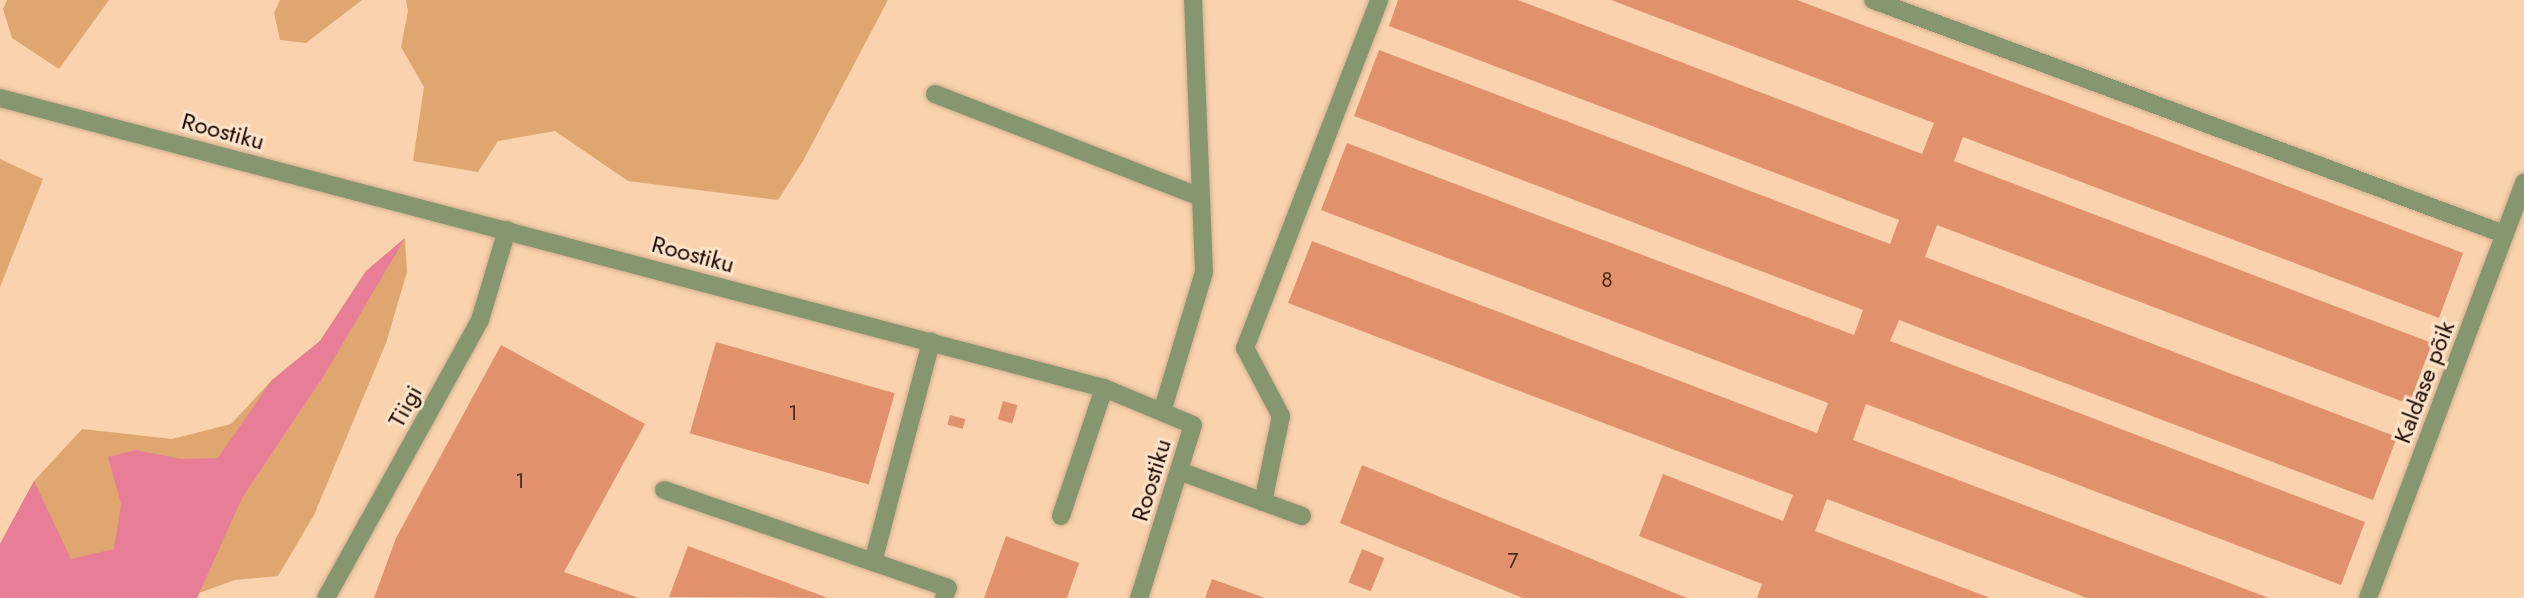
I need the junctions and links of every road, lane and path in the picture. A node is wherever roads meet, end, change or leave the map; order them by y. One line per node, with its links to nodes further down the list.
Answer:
1 (1193, 0): 7 (street)
2 (1379, 0): 15 (street)
3 (1873, 0): 9 (street)
4 (935, 94): 7 (street)
5 (0, 98): 8 (street, Roostiku)
6 (2524, 182): 9 (street, Kaldase põik)
7 (1201, 197): 12 (street)
8 (507, 230): 10 (street, Roostiku); 19 (street, Tiigi)
9 (2504, 234): 22 (street, Kaldase põik)
10 (931, 342): 11 (street, Roostiku); 18 (street)
11 (1104, 388): 12 (street, Roostiku); 16 (street)
12 (1162, 412): 13 (street, Roostiku)
13 (1179, 471): 15 (street); 21 (street, Roostiku)
14 (664, 490): 18 (street)
15 (1263, 502): 17 (street)
16 (1061, 516)
17 (1302, 516)
18 (873, 562): 20 (street)
19 (326, 598)
20 (944, 598)
21 (1139, 598)
22 (2368, 598)

